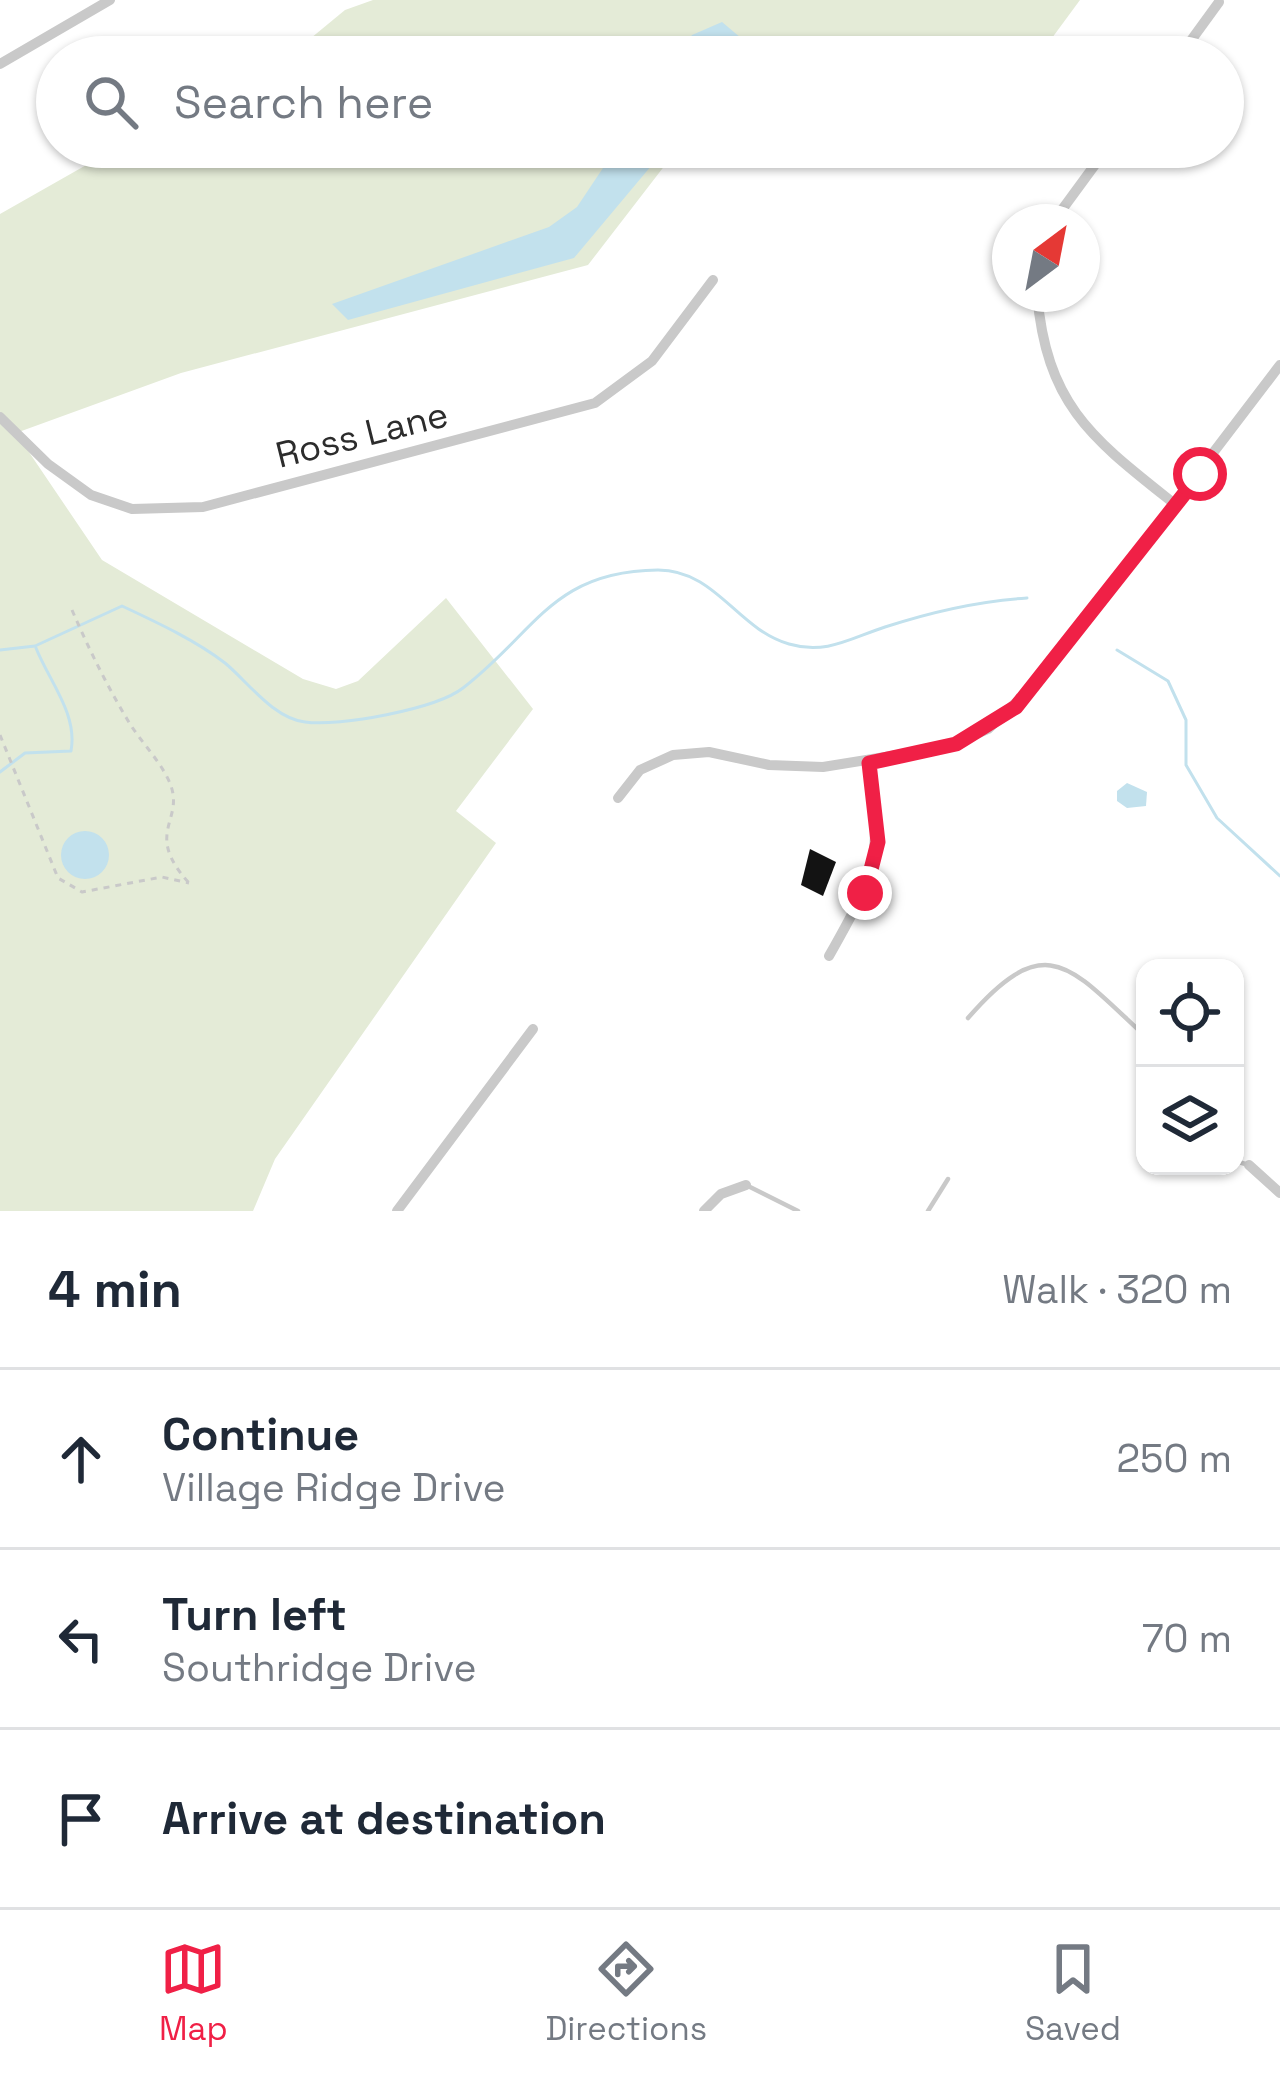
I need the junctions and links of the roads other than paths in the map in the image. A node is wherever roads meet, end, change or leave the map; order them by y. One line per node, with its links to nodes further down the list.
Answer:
1 (110, 0): 3 (street)
2 (1220, 2): 4 (street)
3 (48, 36)
4 (1195, 36)
5 (36, 43): 6 (street)
6 (0, 64)
7 (1093, 168): 8 (street)
8 (1066, 204)
9 (713, 280): 12 (street, Ross Lane)
10 (1040, 312): 13 (street)
11 (1280, 365): 13 (street)
12 (0, 417)
13 (1176, 505): 14 (street)
14 (869, 763): 15 (street); 16 (street)
15 (618, 799)
16 (829, 956)
17 (968, 1018): 18 (lane)
18 (1136, 1028)
19 (533, 1029): 25 (street)
20 (1244, 1164): 21 (lane)
21 (1249, 1165): 24 (street)
22 (948, 1179): 28 (lane)
23 (746, 1185): 26 (street); 27 (lane)
24 (1280, 1193)
25 (397, 1211)
26 (704, 1211)
27 (798, 1211)
28 (928, 1211)

